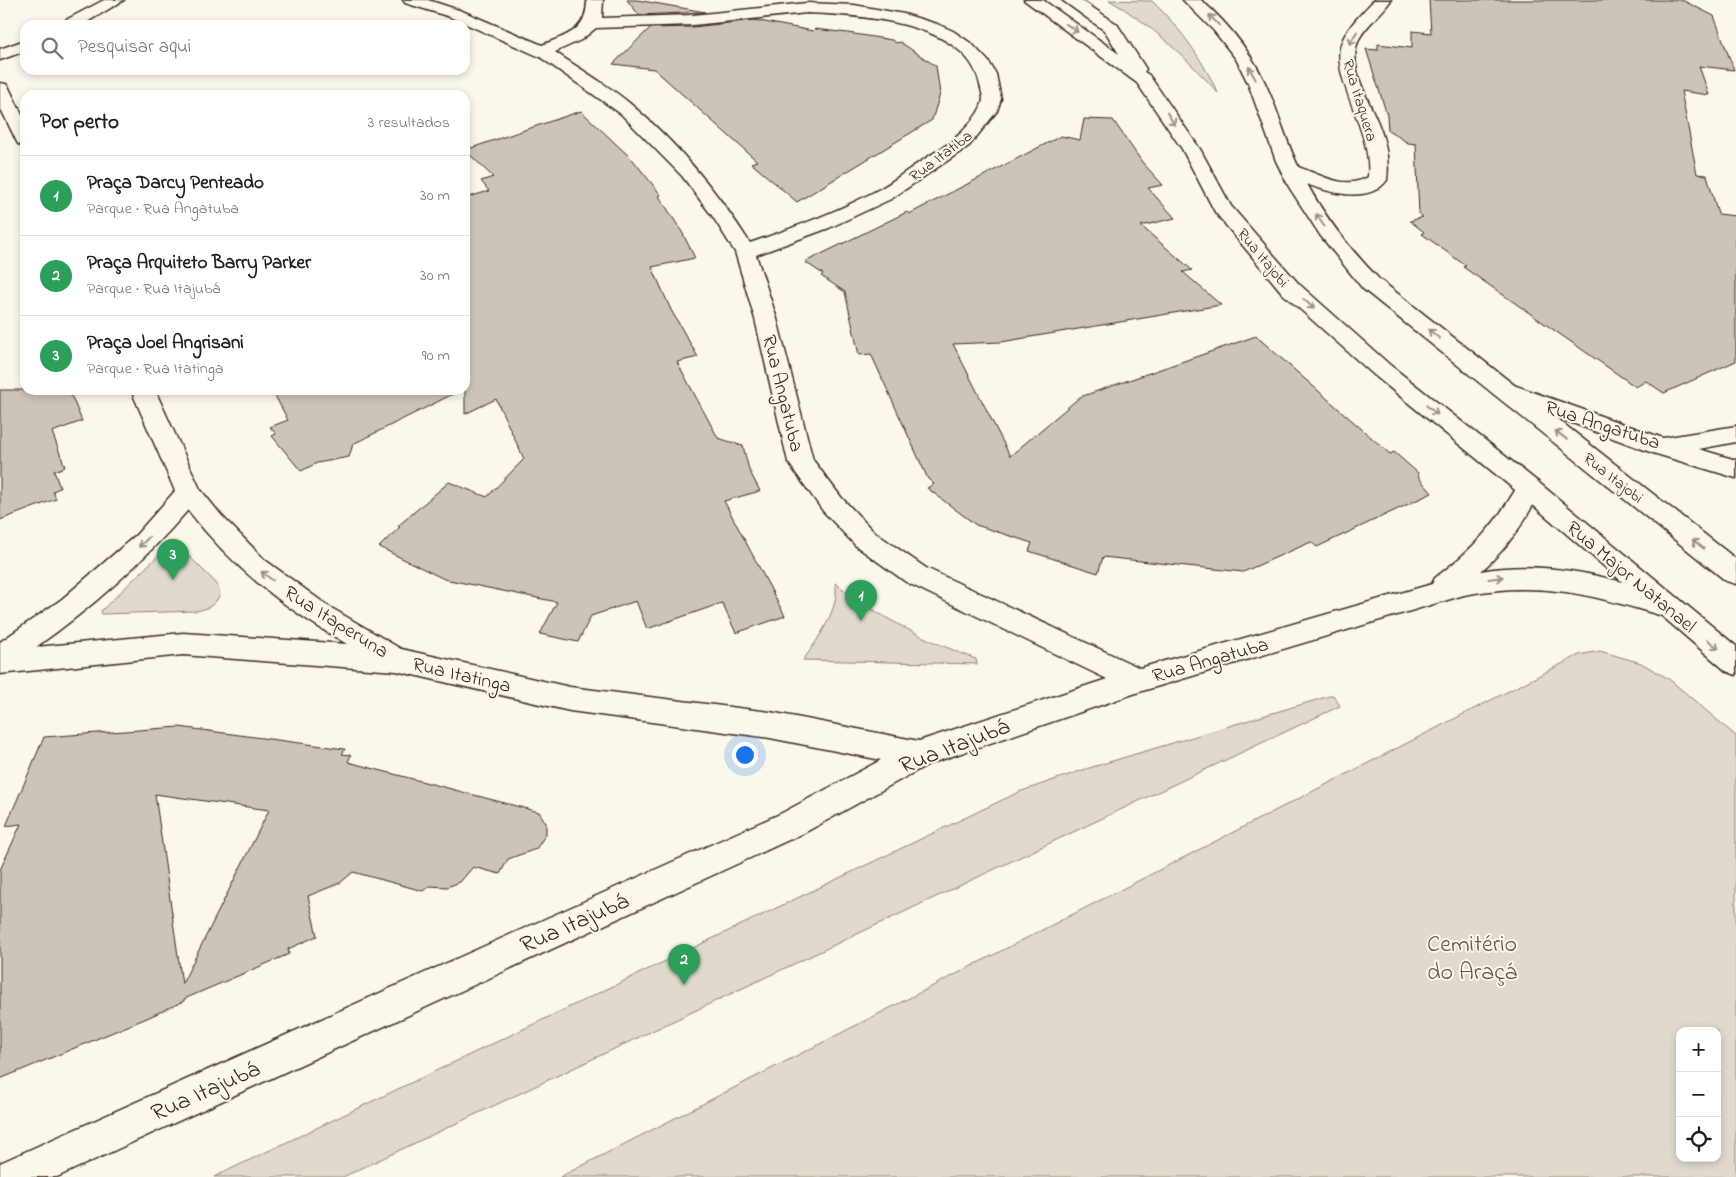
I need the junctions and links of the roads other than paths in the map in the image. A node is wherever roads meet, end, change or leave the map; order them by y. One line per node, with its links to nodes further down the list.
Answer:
1 (116, 0): 8 (street)
2 (411, 0): 11 (street, Rua Angatuba)
3 (595, 0): 9 (street)
4 (1032, 0): 13 (street, Rua Itajobi, one-way to 13)
5 (1070, 0): 13 (street)
6 (1191, 0): 16 (street, Rua Itajobi, one-way to 6)
7 (1383, 0): 16 (street, Rua Itaquera, one-way to 16)
8 (79, 20)
9 (592, 23): 11 (street); 17 (street, Rua Itatiba)
10 (20, 47): 12 (street)
11 (543, 51): 17 (street, Rua Angatuba)
12 (0, 55)
13 (1143, 79): 23 (street, Rua Itajobi, one-way to 23)
14 (0, 88): 15 (street)
15 (20, 130)
16 (1290, 171): 18 (street, Rua Itajobi, one-way to 16)
17 (744, 252): 32 (street, Rua Angatuba)
18 (1502, 389): 21 (street, Rua Angatuba); 25 (street, Rua Itajobi, one-way to 18)
19 (146, 395): 24 (street, Rua Itaperuna)
20 (1736, 434): 21 (street, Rua Angatuba)
21 (1662, 447): 22 (street)
22 (1736, 469)
23 (1529, 488): 26 (street, Rua Angatuba); 27 (street, Rua Major Natanael)
24 (189, 493): 28 (street, one-way to 28); 29 (street, Rua Itaperuna, one-way to 24)
25 (1736, 574)
26 (1432, 595): 27 (street, Rua Angatuba, one-way to 27); 32 (street, Rua Angatuba)
27 (1666, 606): 31 (street, Rua Major Natanael, one-way to 31)
28 (0, 657)
29 (396, 658): 30 (street, Rua Itatinga); 33 (street, Rua Itatinga)
30 (0, 662)
31 (1736, 663)
32 (1138, 680): 33 (street, Rua Itajubá)
33 (919, 754): 34 (street, Rua Itajubá)
34 (13, 1177)

